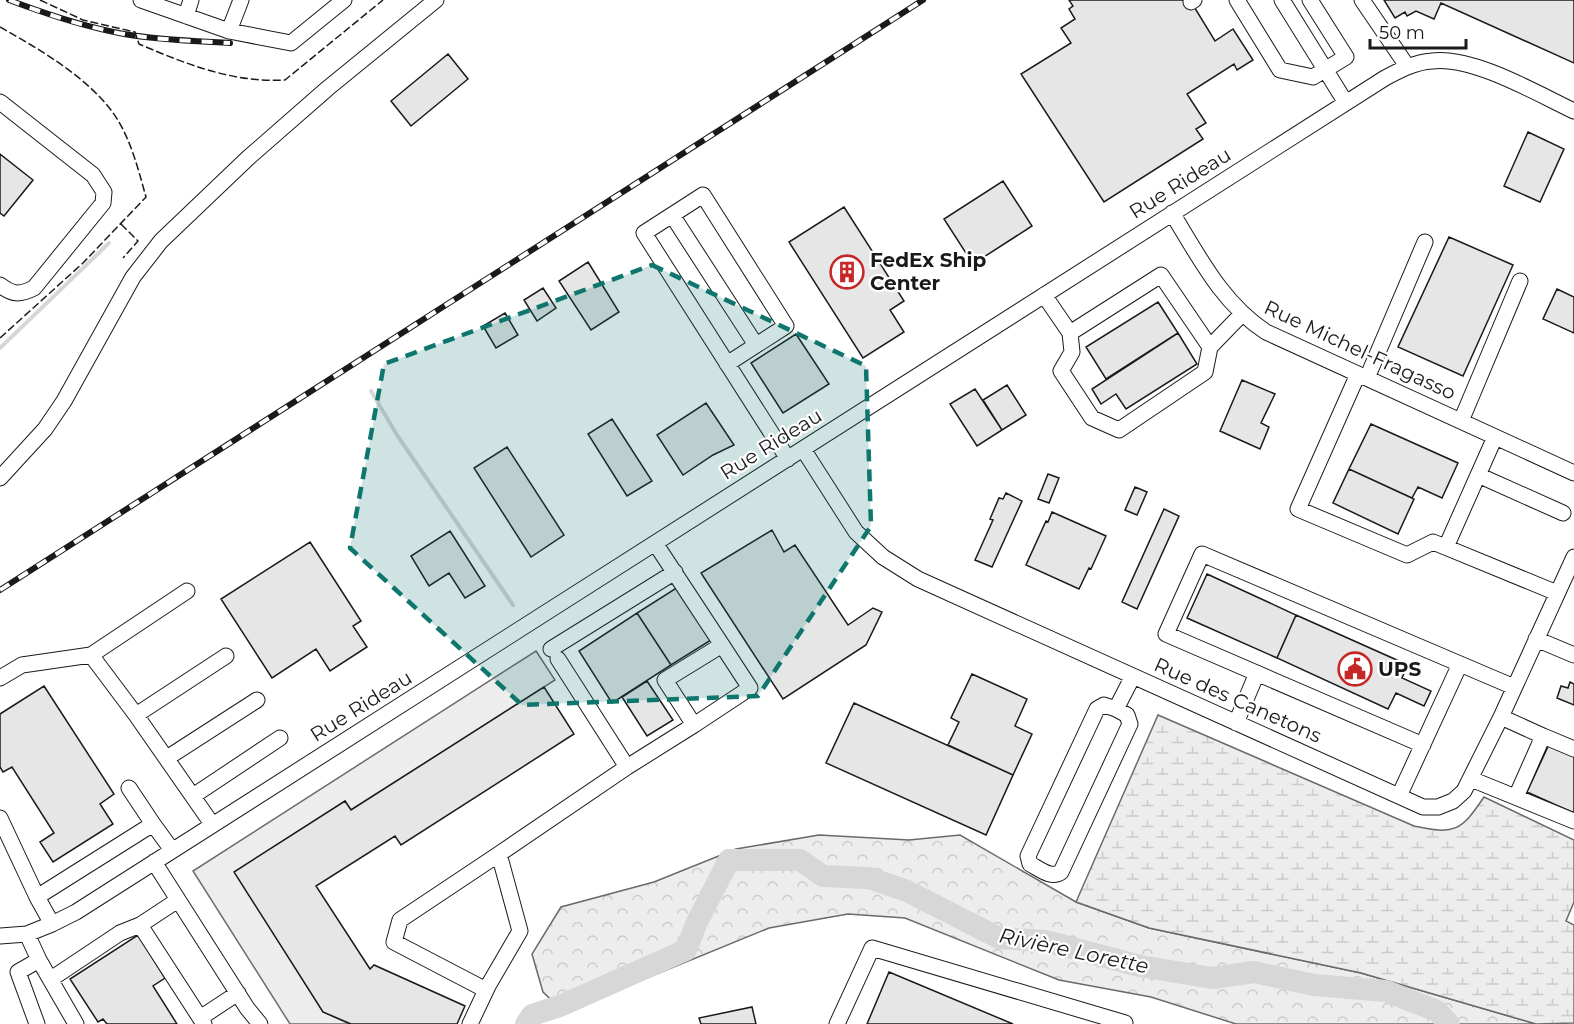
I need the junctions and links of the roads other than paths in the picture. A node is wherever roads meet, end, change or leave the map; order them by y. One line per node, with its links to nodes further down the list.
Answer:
1 (141, 0): 10 (street)
2 (191, 0): 10 (street)
3 (241, 0): 11 (street)
4 (344, 0): 11 (street)
5 (436, 0): 35 (street)
6 (1238, 0): 13 (street)
7 (1282, 0): 13 (street)
8 (1310, 0): 13 (street)
9 (1362, 0): 12 (street)
10 (186, 16): 11 (street)
11 (230, 31)
12 (1407, 66): 15 (street, Rue Rideau); 16 (street, Rue Rideau)
13 (1326, 70): 15 (street)
14 (0, 102): 21 (street)
15 (1346, 103): 17 (street, Rue Rideau)
16 (1574, 111)
17 (1172, 213): 22 (street, Rue Rideau); 23 (street, Rue Michel-Fragasso)
18 (672, 216): 25 (street); 25 (street); 27 (street)
19 (1425, 243): 28 (street)
20 (1520, 281): 29 (street)
21 (0, 285)
22 (1044, 295): 24 (street); 31 (street, Rue Rideau)
23 (1242, 314): 26 (street); 28 (street, Rue Michel-Fragasso)
24 (1070, 333): 26 (street); 26 (street)
25 (756, 345): 27 (street)
26 (1210, 347)
27 (728, 364): 32 (street)
28 (1363, 376): 29 (street, Rue Michel-Fragasso); 38 (street)
29 (1461, 421): 30 (street, Rue Michel-Fragasso)
30 (1495, 436): 33 (street, Rue Michel-Fragasso); 34 (street)
31 (803, 449): 32 (street, Rue Rideau); 50 (street, Rue des Canetons)
32 (788, 459): 37 (street, Rue Rideau)
33 (1574, 473)
34 (1478, 475): 36 (street); 38 (street)
35 (0, 478)
36 (1563, 513)
37 (654, 543): 40 (street); 73 (street, Rue Rideau)
38 (1446, 547): 42 (street)
39 (1574, 557): 42 (street, Rue des Canetons)
40 (675, 572): 44 (street); 64 (street)
41 (187, 591): 45 (street)
42 (1557, 593): 43 (street, Rue des Canetons)
43 (1536, 639): 46 (street); 52 (street, Rue des Canetons)
44 (722, 645): 58 (street); 58 (street)
45 (91, 655): 51 (street); 55 (street)
46 (1574, 655)
47 (226, 656): 55 (street)
48 (1460, 664): 49 (street); 52 (street); 61 (street)
49 (1257, 673): 57 (street); 61 (street)
50 (1133, 676): 54 (street); 57 (street, Rue des Canetons)
51 (0, 678)
52 (1514, 687): 56 (street, Rue des Canetons)
53 (257, 700): 63 (street)
54 (1116, 709): 54 (street)
55 (136, 715): 63 (street)
56 (1501, 717): 59 (street); 65 (street, Rue des Canetons)
57 (1236, 723): 68 (street, Rue des Canetons)
58 (694, 725): 64 (street)
59 (1543, 736): 62 (street); 69 (street)
60 (280, 738): 67 (street)
61 (1423, 745): 68 (street)
62 (1574, 749)
63 (167, 758): 67 (street)
64 (627, 767): 75 (street)
65 (1471, 779): 68 (street, Rue des Canetons); 69 (street)
66 (129, 788): 72 (street)
67 (193, 796): 73 (street)
68 (1399, 796)
69 (1516, 797): 71 (street)
70 (0, 818): 77 (street)
71 (1574, 821)
72 (153, 824): 74 (street); 77 (street)
73 (212, 824): 74 (street, Rue Rideau)
74 (172, 850): 76 (street, Rue Rideau)
75 (499, 854): 85 (street); 85 (street)
76 (154, 862): 78 (street); 79 (street, Rue Rideau)
77 (37, 897): 79 (street)
78 (178, 900): 80 (street); 86 (street)
79 (52, 924): 81 (street, Rue Rideau)
80 (140, 925): 84 (street); 87 (street)
81 (27, 934): 82 (street, Rue Rideau); 83 (street)
82 (0, 936)
83 (39, 960): 84 (street); 88 (street)
84 (51, 979): 89 (street)
85 (486, 990): 91 (street)
86 (237, 993): 87 (street); 90 (street)
87 (202, 1021)
88 (37, 1024)
89 (76, 1024)
90 (260, 1024)
91 (470, 1024)
92 (837, 1024): 93 (street)
93 (1125, 1024)

